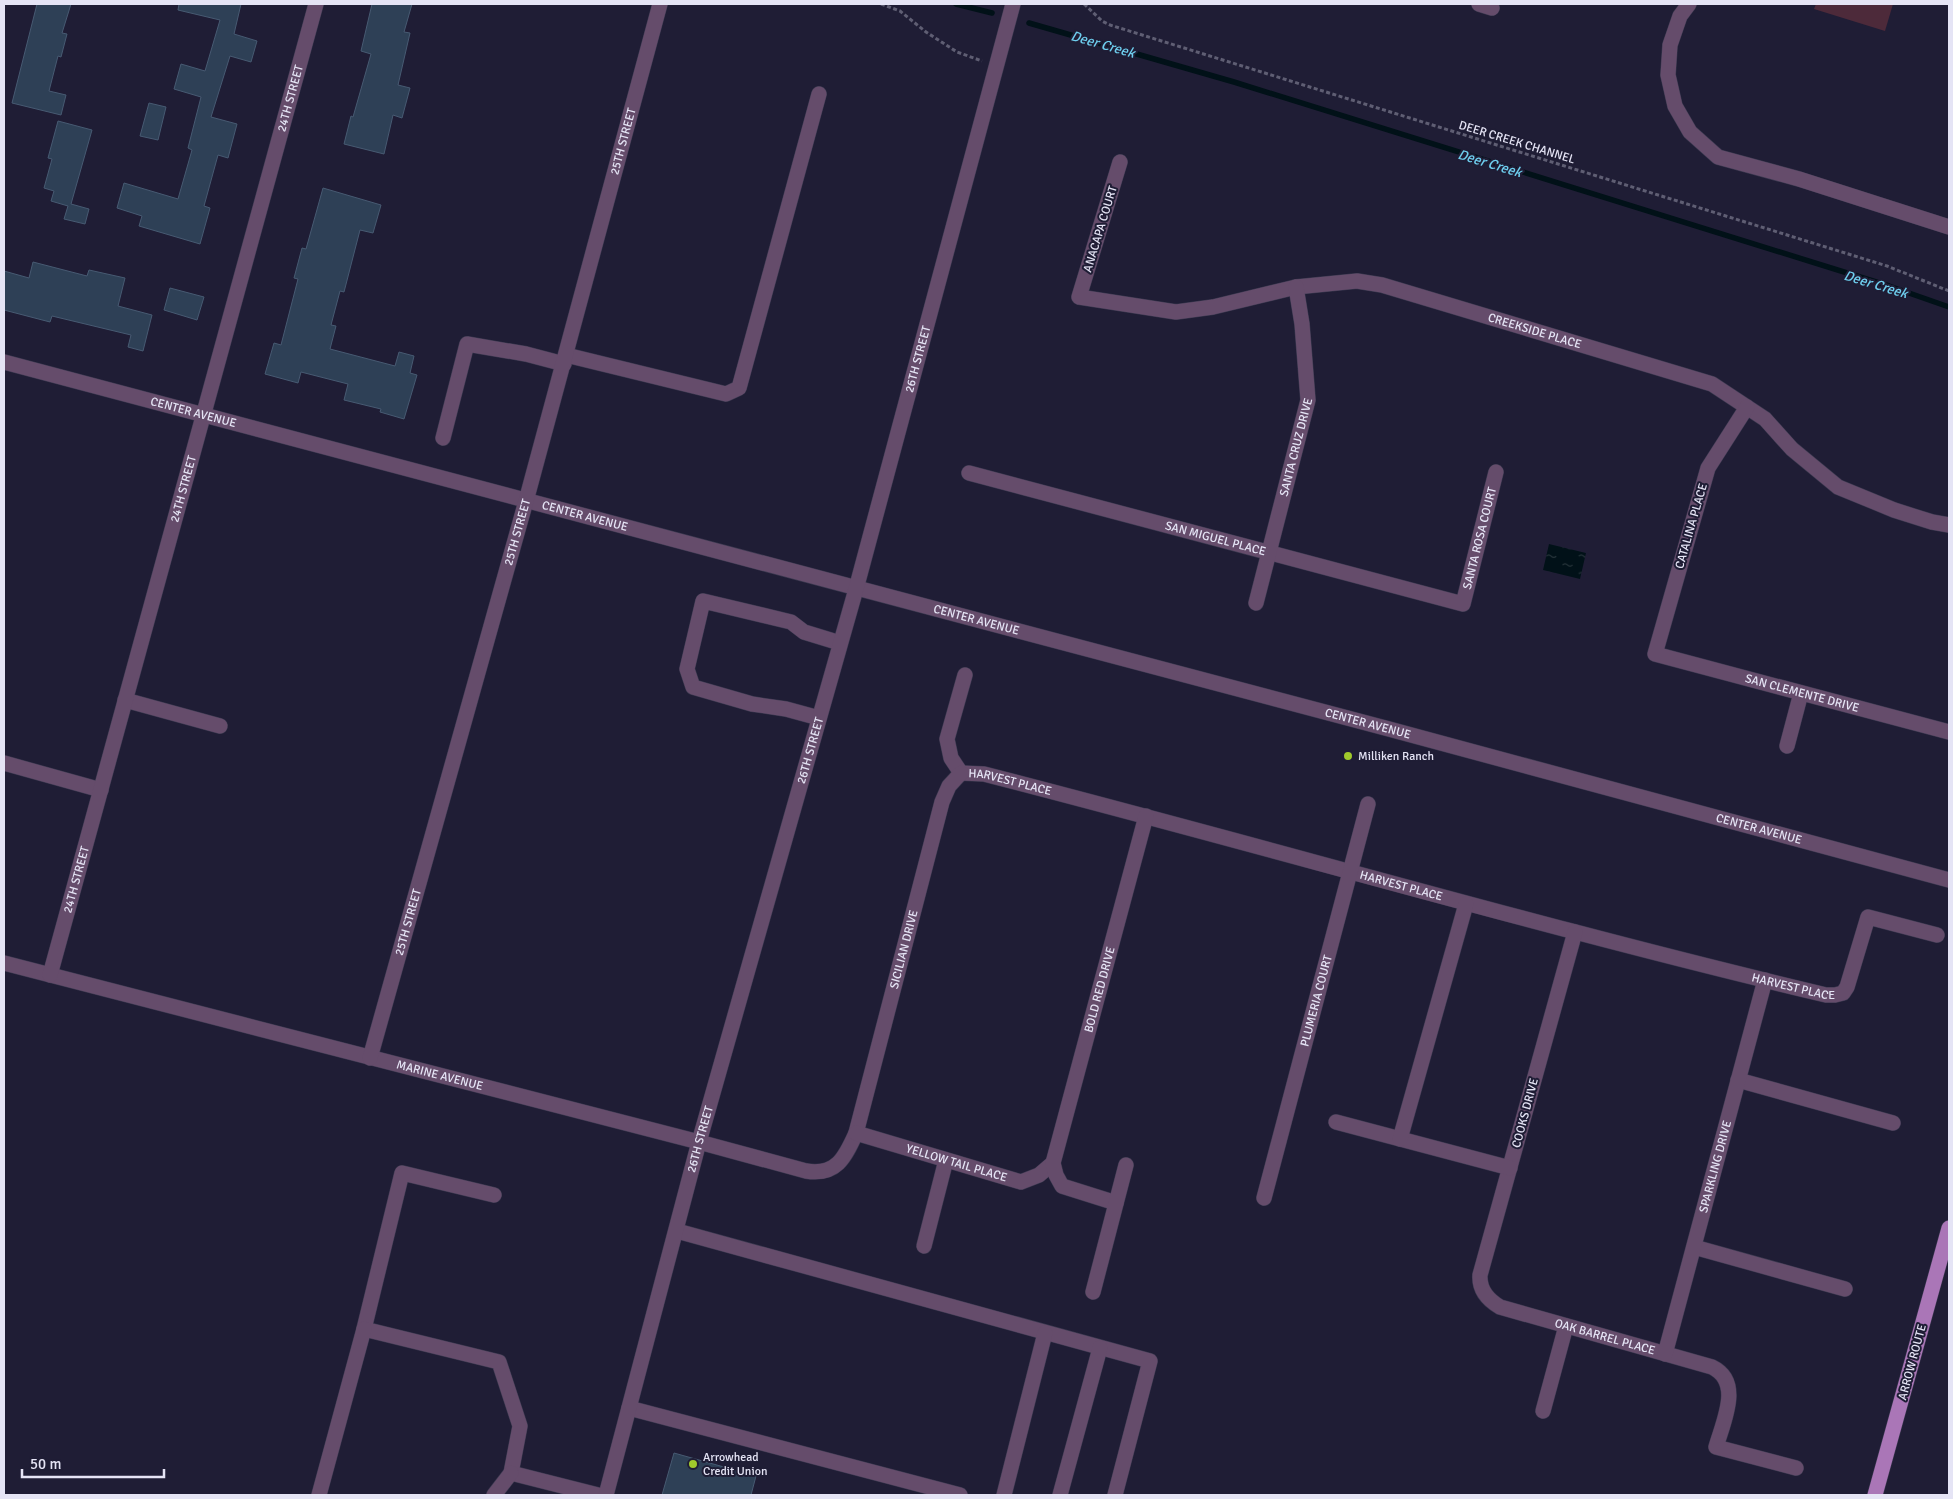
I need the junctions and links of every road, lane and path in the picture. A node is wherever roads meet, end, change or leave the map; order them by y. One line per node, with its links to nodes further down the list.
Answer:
1 (316, 4): 17 (street, 24TH STREET)
2 (660, 4): 14 (street, 25TH STREET)
3 (881, 4): 7 (path)
4 (1013, 4): 7 (street, 26TH STREET)
5 (1084, 4): 12 (path, DEER CREEK CHANNEL)
6 (1689, 4): 10 (street)
7 (997, 66): 24 (street, 26TH STREET)
8 (819, 94): 14 (street)
9 (1120, 162): 13 (street, ANACAPA COURT)
10 (1949, 227)
11 (1296, 287): 13 (street, CREEKSIDE PLACE); 16 (street, CREEKSIDE PLACE); 23 (street, SANTA CRUZ DRIVE)
12 (1949, 291)
13 (1079, 297)
14 (565, 360): 18 (street); 21 (street, 25TH STREET)
15 (4, 362): 17 (street, CENTER AVENUE)
16 (1747, 407): 22 (street, CREEKSIDE PLACE); 28 (street, CATALINA PLACE)
17 (204, 415): 21 (street, CENTER AVENUE); 31 (street, 24TH STREET)
18 (443, 438)
19 (1496, 472): 26 (street, SANTA ROSA COURT)
20 (969, 473): 23 (street, SAN MIGUEL PLACE)
21 (526, 501): 24 (street, CENTER AVENUE); 49 (street, 25TH STREET)
22 (1949, 526)
23 (1270, 553): 25 (street, SANTA CRUZ DRIVE); 26 (street, SAN MIGUEL PLACE)
24 (856, 589): 27 (street, 26TH STREET); 42 (street, CENTER AVENUE)
25 (1256, 603)
26 (1462, 604)
27 (840, 643): 32 (street, 26TH STREET); 32 (street)
28 (1655, 654): 30 (street, SAN CLEMENTE DRIVE)
29 (965, 675): 37 (street)
30 (1801, 693): 34 (street, SAN CLEMENTE DRIVE); 35 (street)
31 (125, 700): 33 (street); 38 (street, 24TH STREET)
32 (819, 718): 55 (street, 26TH STREET)
33 (220, 726)
34 (1949, 732)
35 (1787, 746)
36 (4, 763): 38 (street)
37 (960, 772): 40 (street, HARVEST PLACE); 53 (street, SICILIAN DRIVE)
38 (101, 790): 47 (street, 24TH STREET)
39 (1368, 804): 41 (street, PLUMERIA COURT)
40 (1146, 816): 41 (street, HARVEST PLACE); 57 (street, BOLD RED DRIVE)
41 (1351, 871): 43 (street, HARVEST PLACE); 61 (street, PLUMERIA COURT)
42 (1949, 880)
43 (1466, 904): 44 (street, HARVEST PLACE); 54 (street)
44 (1575, 932): 48 (street, HARVEST PLACE); 59 (street, COOKS DRIVE)
45 (1937, 935): 48 (street, HARVEST PLACE)
46 (4, 963): 47 (street, MARINE AVENUE)
47 (50, 975): 49 (street, MARINE AVENUE)
48 (1764, 980): 50 (street, SPARKLING DRIVE)
49 (370, 1058): 55 (street, MARINE AVENUE)
50 (1738, 1080): 52 (street); 66 (street, SPARKLING DRIVE)
51 (1336, 1122): 54 (street)
52 (1892, 1123)
53 (856, 1133): 55 (street, MARINE AVENUE); 56 (street, YELLOW TAIL PLACE)
54 (1400, 1139): 59 (street)
55 (699, 1142): 64 (street, 26TH STREET)
56 (946, 1160): 57 (street, YELLOW TAIL PLACE); 65 (street)
57 (1053, 1163): 62 (street)
58 (1126, 1165): 62 (street)
59 (1510, 1168): 69 (street, COOKS DRIVE)
60 (494, 1195): 71 (street)
61 (1264, 1198)
62 (1116, 1203): 68 (street)
63 (1949, 1228): 87 (main road, ARROW ROUTE)
64 (677, 1231): 72 (street); 75 (street, 26TH STREET)
65 (924, 1246)
66 (1694, 1247): 67 (street); 74 (street, SPARKLING DRIVE)
67 (1845, 1289)
68 (1092, 1292)
69 (1484, 1293): 70 (street, OAK BARREL PLACE)
70 (1566, 1326): 74 (street, OAK BARREL PLACE); 76 (street)
71 (364, 1329): 78 (street); 79 (street)
72 (1045, 1334): 73 (street); 84 (street)
73 (1100, 1348): 85 (street); 86 (street)
74 (1666, 1354): 77 (street, OAK BARREL PLACE)
75 (629, 1408): 82 (street, 26TH STREET); 83 (street)
76 (1543, 1411)
77 (1796, 1468)
78 (512, 1473): 80 (street); 81 (street)
79 (319, 1495)
80 (494, 1495)
81 (598, 1495)
82 (606, 1495)
83 (960, 1495)
84 (1004, 1495)
85 (1060, 1495)
86 (1115, 1495)
87 (1875, 1495)

